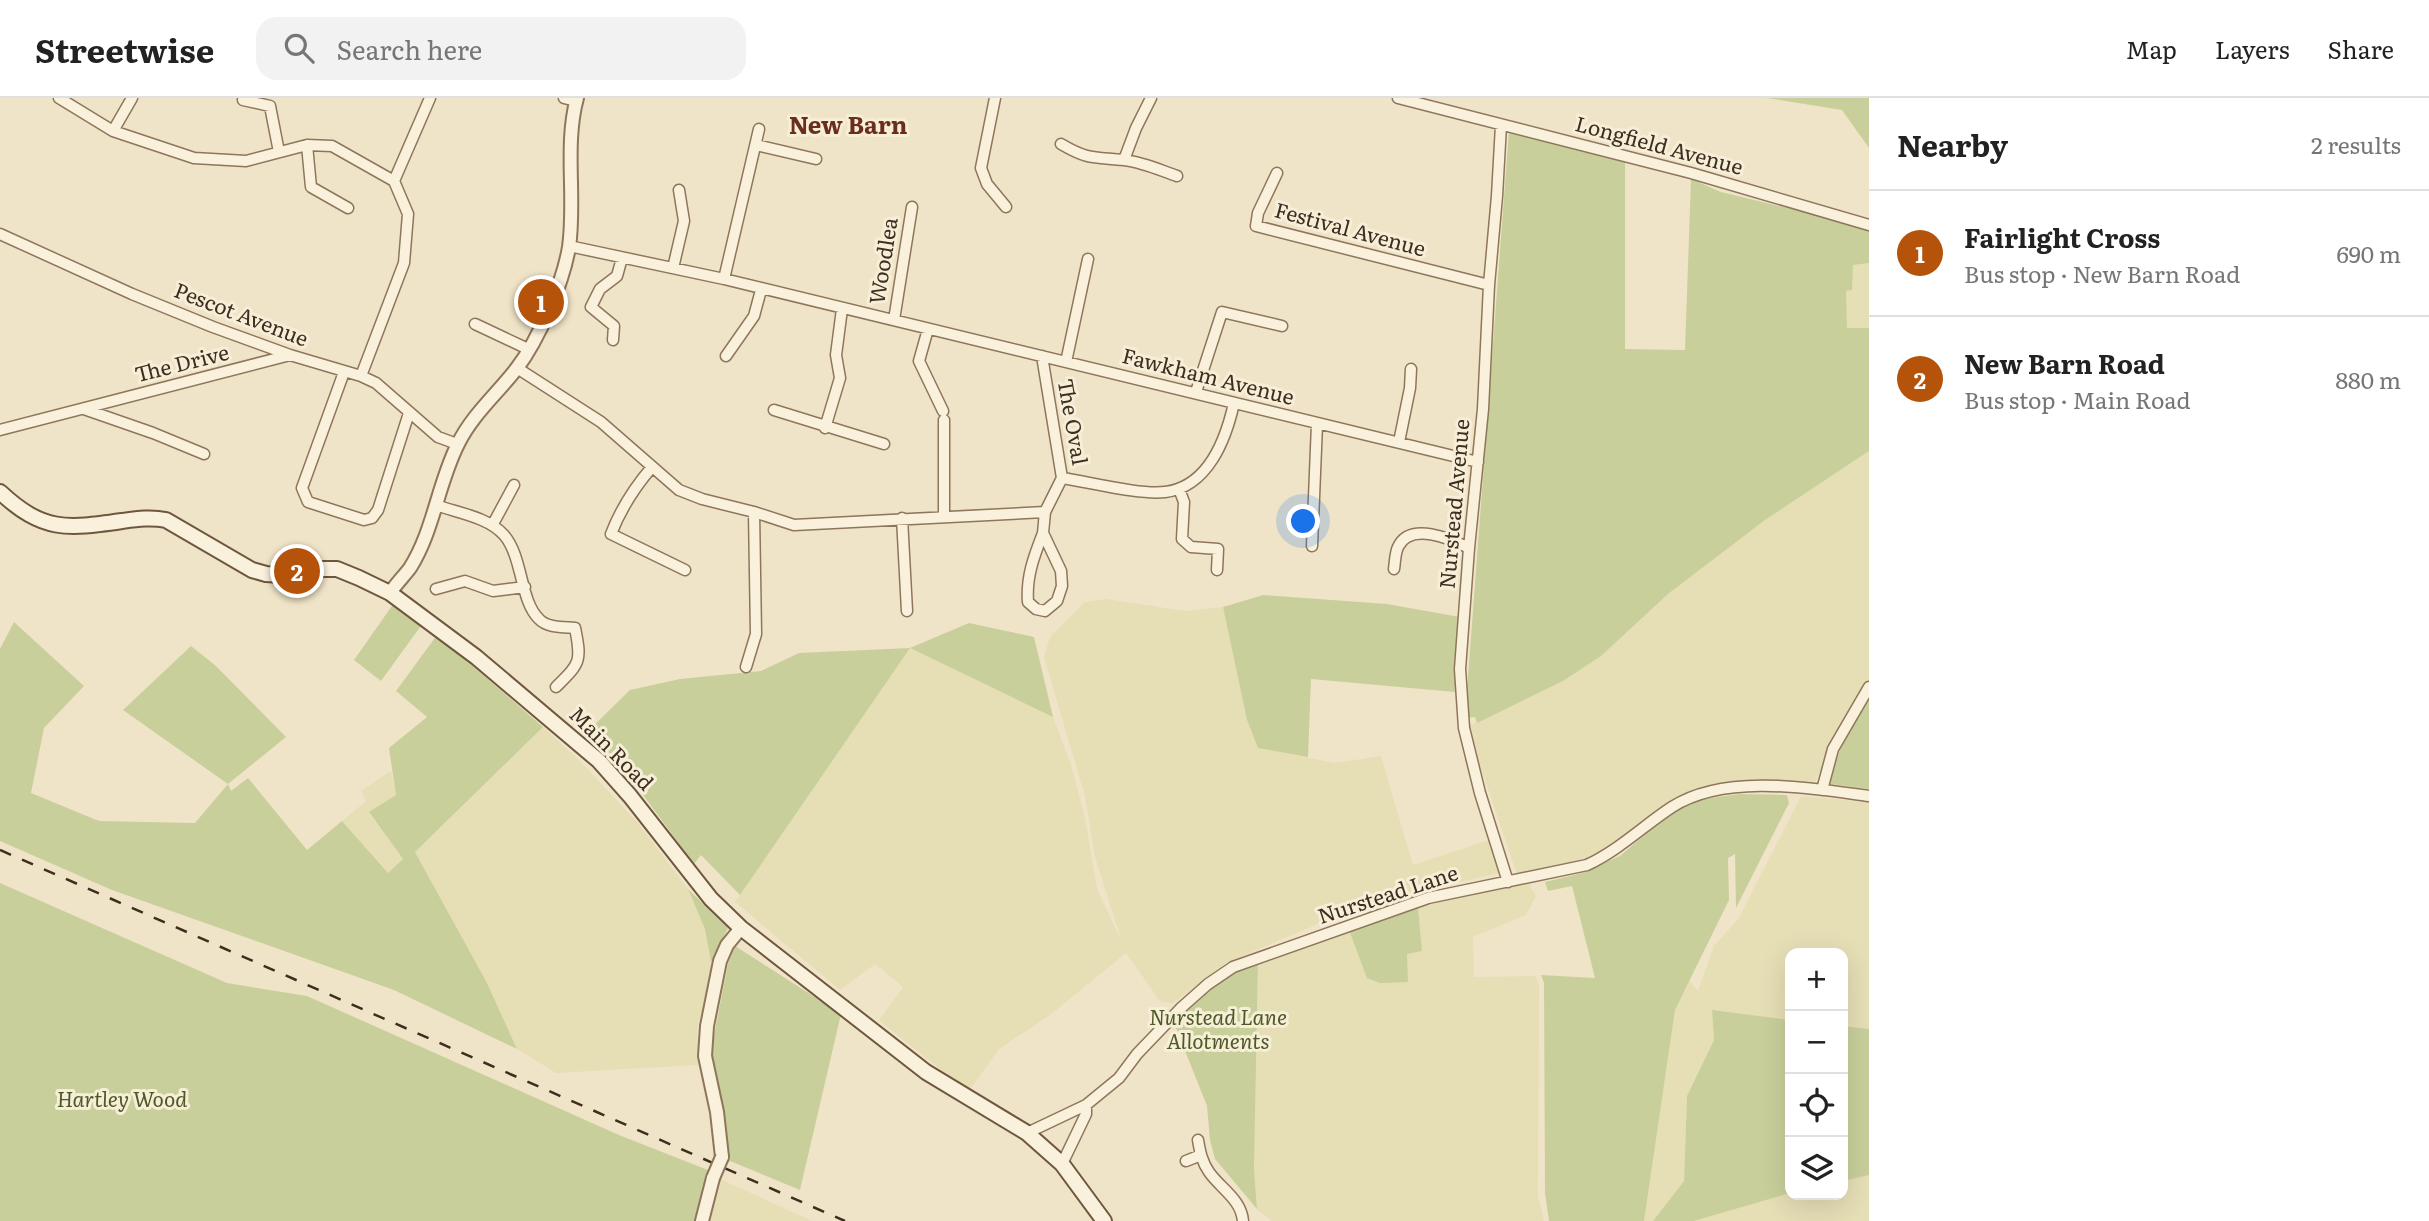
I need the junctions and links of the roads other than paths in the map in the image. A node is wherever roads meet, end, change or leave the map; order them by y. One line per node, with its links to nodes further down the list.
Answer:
1 (59, 98): 11 (street)
2 (131, 98): 11 (street)
3 (430, 98): 20 (street)
4 (995, 98): 23 (street)
5 (1151, 98): 17 (street)
6 (1398, 98): 9 (street, Longfield Avenue)
7 (572, 99): 27 (street)
8 (243, 100): 15 (street)
9 (1501, 125): 25 (street, Longfield Avenue); 32 (street, Nurstead Avenue)
10 (759, 130): 14 (street)
11 (113, 131): 15 (street)
12 (1061, 144): 17 (street)
13 (307, 145): 15 (street); 20 (street); 24 (street)
14 (756, 145): 16 (street); 31 (street)
15 (279, 152)
16 (816, 159)
17 (1124, 160): 19 (street)
18 (1277, 173): 32 (street, Festival Avenue)
19 (1177, 176)
20 (394, 181): 48 (street)
21 (679, 190): 30 (street)
22 (912, 207): 35 (street, Woodlea)
23 (1006, 207)
24 (348, 208)
25 (1869, 225)
26 (0, 234): 41 (street, Pescot Avenue)
27 (569, 246): 28 (street, Fawkham Avenue); 40 (street)
28 (622, 258): 30 (street, Fawkham Avenue); 39 (street)
29 (1088, 259): 44 (street)
30 (673, 268): 31 (street, Fawkham Avenue)
31 (724, 279): 33 (street, Fawkham Avenue)
32 (1489, 285): 61 (street, Nurstead Avenue)
33 (761, 290): 34 (street, Fawkham Avenue); 42 (street)
34 (842, 310): 35 (street, Fawkham Avenue); 55 (street)
35 (894, 320): 38 (street, Fawkham Avenue)
36 (475, 324): 40 (street)
37 (1282, 326): 49 (street)
38 (928, 329): 43 (street, Fawkham Avenue); 70 (street)
39 (613, 340)
40 (528, 349): 45 (street)
41 (290, 355): 47 (street, Pescot Avenue); 51 (street, The Drive)
42 (726, 356)
43 (1042, 356): 44 (street, Fawkham Avenue); 63 (street, The Oval)
44 (1066, 362): 49 (street, Fawkham Avenue)
45 (517, 368): 58 (street); 62 (street)
46 (1411, 369): 57 (street)
47 (344, 372): 48 (street, Pescot Avenue); 53 (street)
48 (361, 376): 53 (street, Pescot Avenue)
49 (1196, 392): 50 (street, Fawkham Avenue)
50 (1234, 403): 54 (street, Fawkham Avenue); 65 (street)
51 (84, 409): 56 (street, The Drive); 60 (street)
52 (774, 410): 55 (street)
53 (409, 413): 58 (street, Pescot Avenue)
54 (1317, 424): 57 (street, Fawkham Avenue); 74 (street)
55 (825, 428): 59 (street)
56 (0, 430)
57 (1399, 442): 61 (street, Fawkham Avenue)
58 (457, 444): 67 (street)
59 (884, 444)
60 (204, 454)
61 (1478, 462): 75 (street, Nurstead Avenue)
62 (652, 467): 68 (street); 77 (street)
63 (1062, 478): 65 (street); 69 (street, The Oval)
64 (513, 485): 72 (street)
65 (1179, 489): 78 (street)
66 (0, 492): 81 (main road, Main Road)
67 (436, 505): 72 (street); 81 (street)
68 (754, 512): 71 (street); 83 (street)
69 (1045, 512): 70 (street); 73 (street, The Oval)
70 (944, 515): 71 (street)
71 (902, 518): 82 (street)
72 (493, 524): 79 (street)
73 (1043, 533): 73 (street, The Oval)
74 (1312, 546)
75 (1469, 548): 76 (street); 88 (street, Nurstead Avenue)
76 (1394, 569)
77 (685, 570)
78 (1217, 570)
79 (524, 587): 80 (street); 84 (street)
80 (436, 589)
81 (390, 593): 89 (main road, Main Road)
82 (907, 611)
83 (746, 667)
84 (556, 687)
85 (1869, 687): 86 (street)
86 (1822, 790): 87 (street, Nurstead Lane); 88 (street, Nurstead Lane)
87 (1869, 796)
88 (1508, 881): 90 (street, Nurstead Lane)
89 (741, 928): 91 (main road, Main Road); 97 (street, bridge)
90 (1086, 1105): 91 (street, Nurstead Lane); 95 (street)
91 (1027, 1133): 95 (main road, Main Road)
92 (1198, 1140): 93 (street)
93 (1201, 1155): 94 (street); 98 (street)
94 (1186, 1161)
95 (1062, 1164): 96 (main road, Main Road)
96 (1101, 1220)
97 (702, 1221)
98 (1243, 1221)

